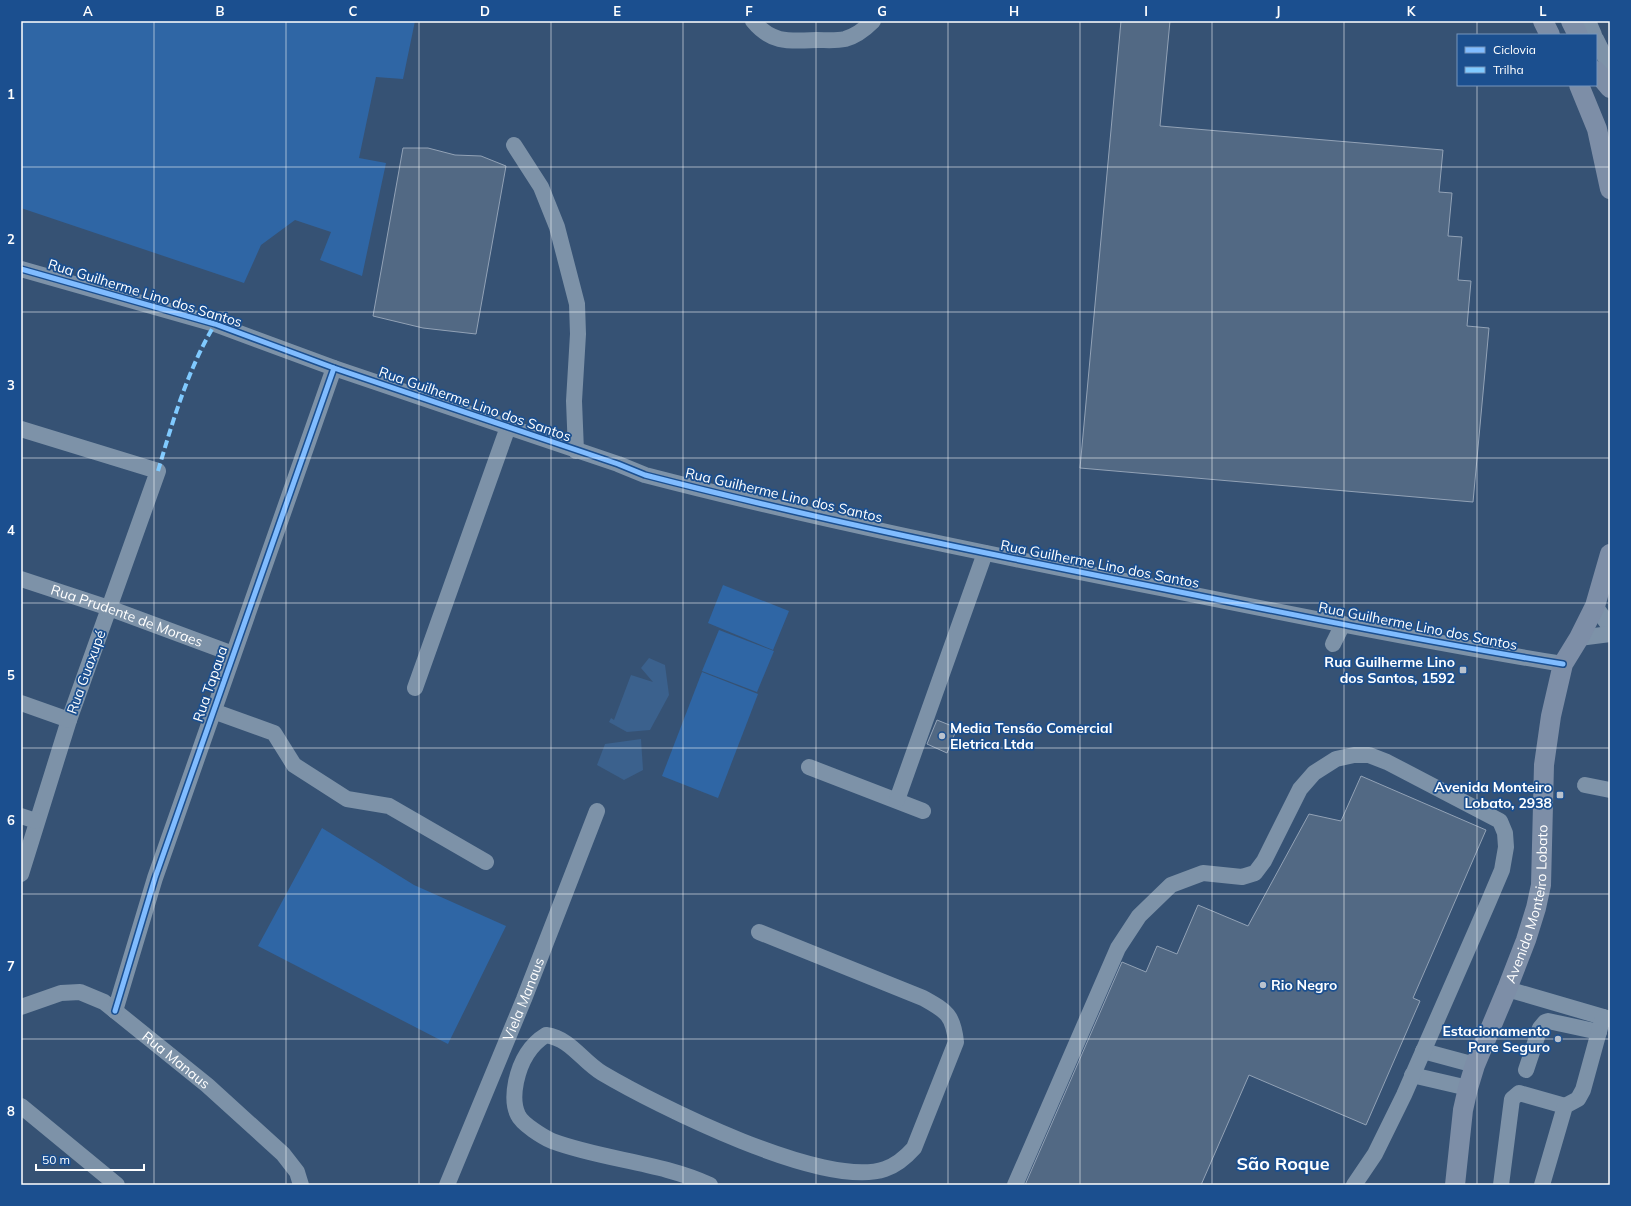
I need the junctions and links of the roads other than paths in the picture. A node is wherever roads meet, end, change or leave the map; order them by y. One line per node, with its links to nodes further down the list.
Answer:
1 (753, 21): 2 (street)
2 (873, 21)
3 (1571, 21): 5 (main road)
4 (1588, 21): 6 (street)
5 (1578, 34)
6 (1594, 34)
7 (1597, 40): 8 (street)
8 (1610, 67)
9 (1597, 73): 11 (main road)
10 (1579, 86): 12 (main road)
11 (1610, 88)
12 (1597, 129): 14 (main road); 15 (main road)
13 (514, 144): 20 (street)
14 (1610, 148)
15 (1610, 189)
16 (21, 269): 17 (street, Rua Guilherme Lino dos Santos)
17 (334, 368): 18 (street, Rua Guilherme Lino dos Santos); 31 (street, Rua Tapaua)
18 (508, 427): 20 (street, Rua Guilherme Lino dos Santos); 33 (street)
19 (21, 429): 25 (street, Rua Guaxupé)
20 (576, 451): 21 (street, Rua Guilherme Lino dos Santos)
21 (985, 553): 26 (street, Rua Guilherme Lino dos Santos); 40 (street)
22 (1610, 554): 24 (main road, Avenida Monteiro Lobato)
23 (21, 579): 25 (street, Rua Prudente de Moraes)
24 (1595, 606): 27 (street); 29 (main road, Avenida Monteiro Lobato)
25 (109, 608): 31 (street, Rua Prudente de Moraes); 36 (street, Rua Guaxupé)
26 (1343, 624): 30 (street); 32 (street, Rua Guilherme Lino dos Santos)
27 (1610, 627)
28 (1610, 634): 29 (street)
29 (1579, 638): 32 (main road, Avenida Monteiro Lobato)
30 (1333, 644)
31 (233, 654): 35 (street, Rua Tapaua)
32 (1563, 664): 48 (main road, Avenida Monteiro Lobato)
33 (415, 688)
34 (21, 703): 36 (street)
35 (213, 711): 45 (street); 50 (street, Rua Tapaua)
36 (69, 720): 44 (street, Rua Guaxupé)
37 (809, 767): 40 (street)
38 (1585, 785): 39 (street)
39 (1610, 790)
40 (897, 800): 42 (street)
41 (597, 811): 62 (street, Viela Manaus)
42 (923, 811)
43 (21, 816): 44 (street)
44 (36, 821): 46 (street, Rua Guaxupé)
45 (486, 862)
46 (21, 874)
47 (759, 932): 63 (street)
48 (1507, 989): 51 (street); 54 (main road, Avenida Monteiro Lobato)
49 (21, 1006): 50 (street, Rua Manaus)
50 (115, 1011): 61 (street, Rua Manaus)
51 (1607, 1018): 52 (street)
52 (1599, 1032): 55 (street); 59 (street)
53 (1423, 1051): 54 (street); 56 (street); 64 (street)
54 (1475, 1066): 57 (main road, Avenida Monteiro Lobato)
55 (1526, 1070)
56 (1412, 1075): 57 (street); 65 (street)
57 (1468, 1088): 66 (main road, Avenida Monteiro Lobato)
58 (21, 1106): 60 (street)
59 (1565, 1106): 67 (street); 68 (street)
60 (117, 1185)
61 (301, 1185)
62 (448, 1185)
63 (710, 1185)
64 (1015, 1185)
65 (1354, 1185)
66 (1455, 1185)
67 (1501, 1185)
68 (1542, 1185)

